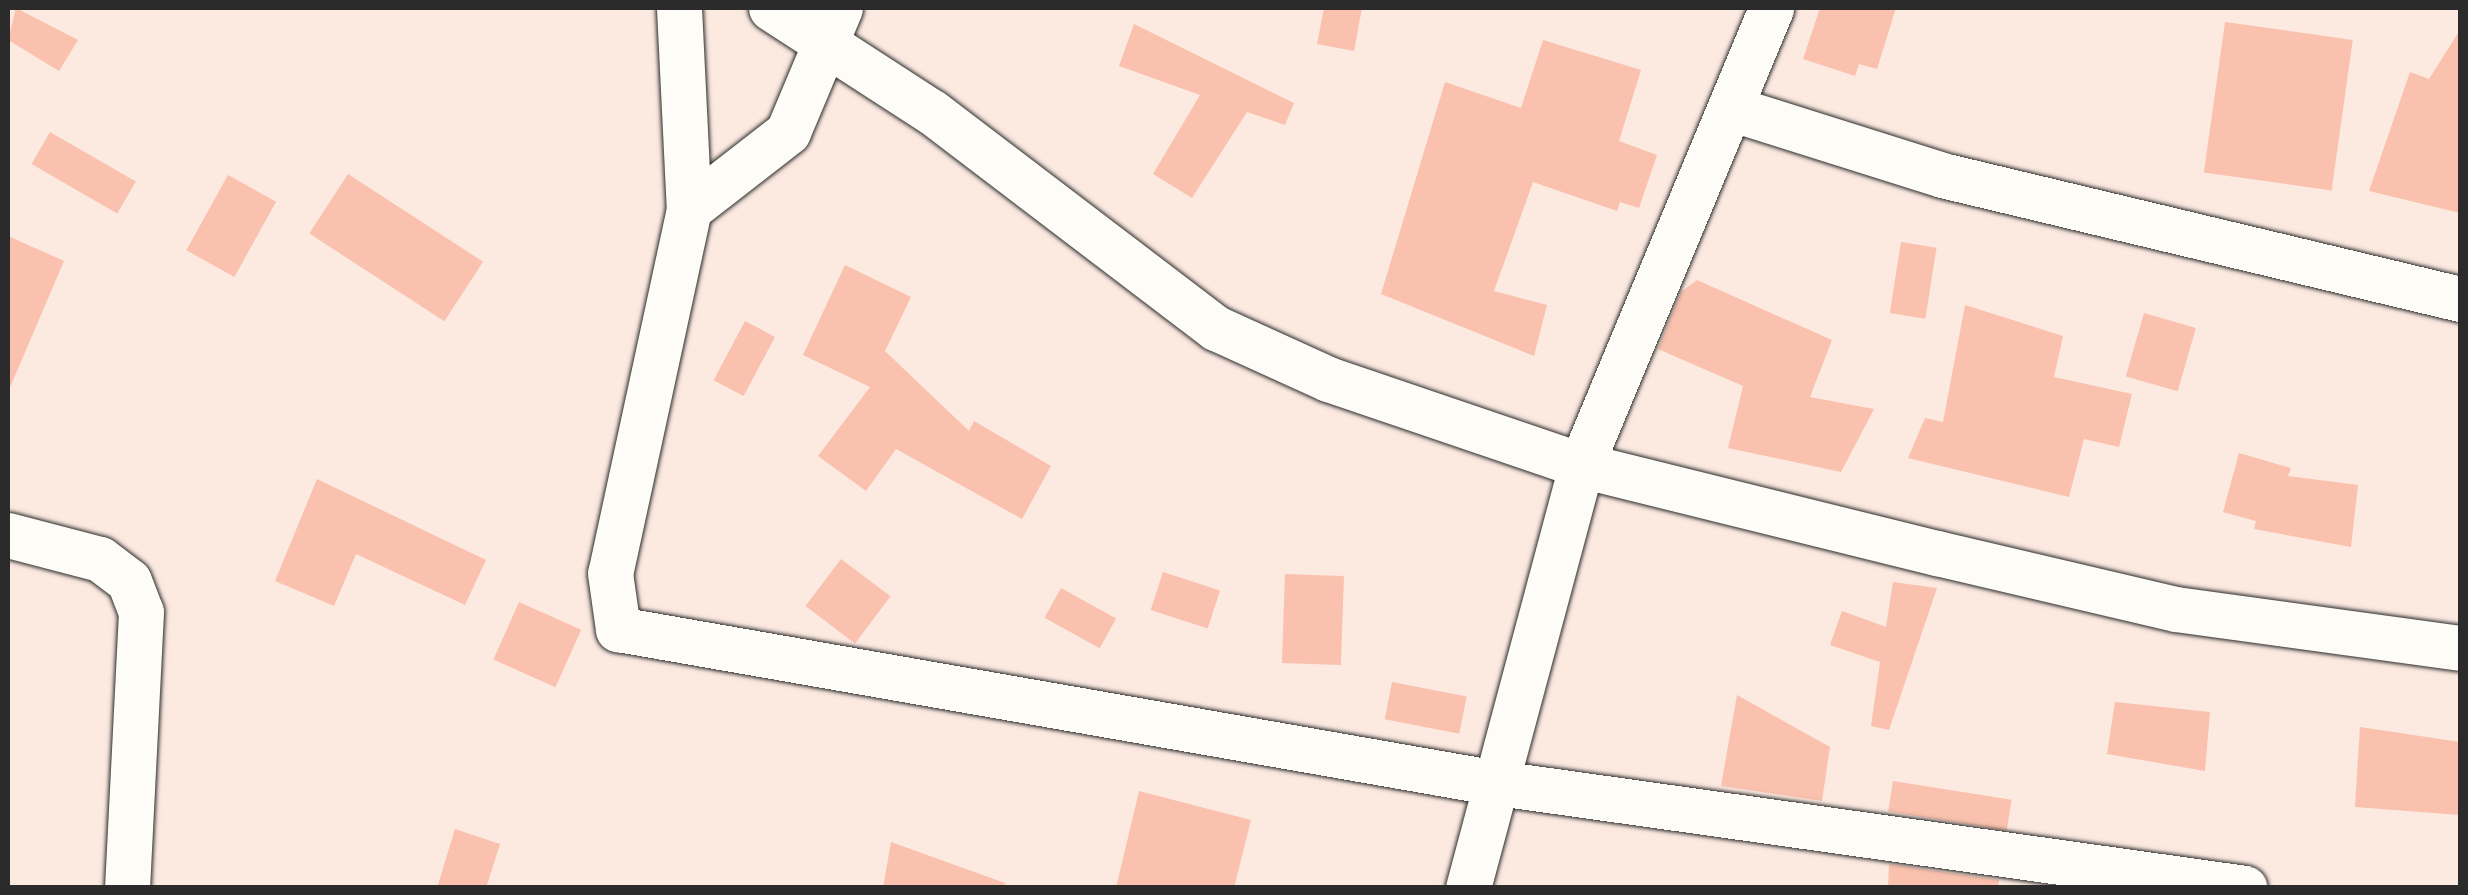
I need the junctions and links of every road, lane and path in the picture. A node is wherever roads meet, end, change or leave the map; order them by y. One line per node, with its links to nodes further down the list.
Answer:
1 (679, 8): 6 (street)
2 (771, 8): 4 (street)
3 (1771, 8): 5 (street)
4 (832, 22): 6 (street); 8 (street)
5 (1730, 108): 7 (street); 8 (street)
6 (689, 210): 11 (street)
7 (2460, 299)
8 (1582, 465): 10 (street); 11 (street)
9 (8, 536): 13 (street)
10 (2460, 648)
11 (1491, 782): 12 (street); 14 (street)
12 (2117, 879): 15 (street)
13 (127, 888)
14 (1468, 888)
15 (2245, 888)

